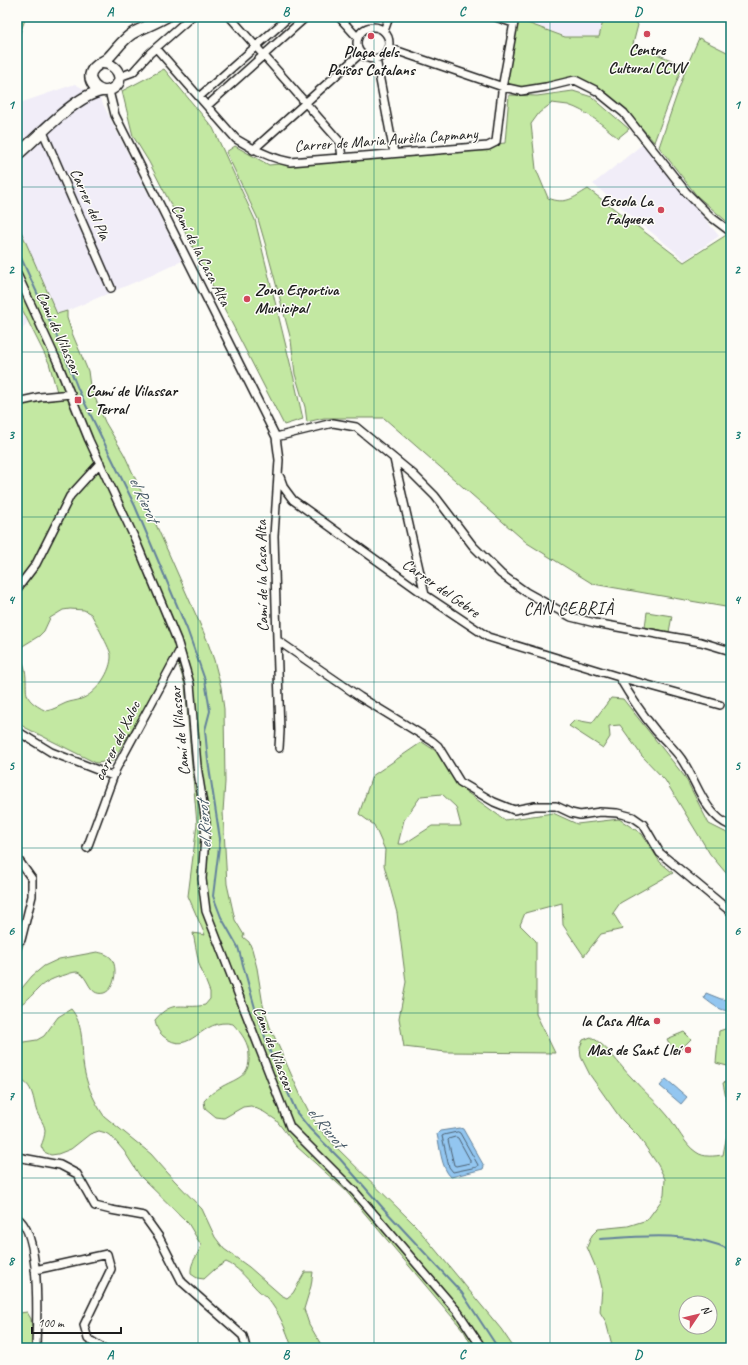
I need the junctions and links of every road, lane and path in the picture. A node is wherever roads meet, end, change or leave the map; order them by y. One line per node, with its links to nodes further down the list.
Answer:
1 (166, 17): 13 (main road)
2 (191, 17): 14 (street)
3 (230, 17): 12 (street)
4 (289, 17): 12 (street)
5 (306, 17): 17 (street)
6 (339, 17): 11 (street)
7 (389, 17): 10 (street)
8 (496, 17): 9 (street)
9 (514, 20): 22 (street)
10 (384, 31): 11 (street); 15 (street)
11 (358, 38): 16 (street)
12 (256, 46): 17 (street); 24 (street)
13 (118, 48): 19 (main road); 20 (main road)
14 (156, 48): 20 (street); 24 (street, Carrer de Maria Aurèlia Capmany)
15 (389, 48): 18 (street); 22 (street)
16 (361, 54): 18 (street); 26 (street)
17 (264, 55): 26 (street); 27 (street)
18 (376, 59): 30 (street)
19 (102, 63): 20 (main road); 21 (main road)
20 (118, 74): 23 (main road)
21 (91, 80): 23 (main road); 25 (main road)
22 (503, 87): 30 (street, Carrer de Maria Aurèlia Capmany); 33 (street)
23 (105, 91): 25 (main road); 38 (street, Camí de la Casa Alta)
24 (199, 97): 27 (street, Carrer de Maria Aurèlia Capmany)
25 (78, 101): 28 (main road)
26 (305, 103): 29 (street); 32 (street)
27 (207, 106): 29 (street, Carrer de Maria Aurèlia Capmany)
28 (43, 132): 31 (main road); 35 (street, Carrer del Pla)
29 (254, 150): 32 (street, Carrer de Maria Aurèlia Capmany)
30 (394, 153): 32 (street, Carrer de Maria Aurèlia Capmany)
31 (17, 155)
32 (342, 158)
33 (731, 232)
34 (17, 274): 36 (street, Camí de Vilassar)
35 (111, 288)
36 (71, 394): 37 (street); 40 (street, Camí de Vilassar)
37 (17, 402)
38 (276, 437): 39 (street); 41 (street, Camí de la Casa Alta)
39 (394, 459): 43 (street); 46 (street)
40 (100, 463): 42 (street); 45 (street, Camí de Vilassar)
41 (278, 473): 43 (street, Carrer del Gebre); 44 (street, Camí de la Casa Alta)
42 (17, 589)
43 (425, 595): 47 (street, Carrer del Gebre)
44 (277, 640): 50 (street); 55 (street, Camí de la Casa Alta)
45 (180, 650): 51 (street, carrer del Xaloc); 63 (street, Camí de Vilassar)
46 (731, 651)
47 (619, 678): 48 (street, Carrer del Gebre); 52 (street)
48 (720, 705)
49 (17, 731): 51 (street)
50 (279, 748)
51 (113, 776): 53 (street, carrer del Xaloc)
52 (731, 826)
53 (87, 848)
54 (17, 858): 56 (street)
55 (731, 912)
56 (22, 940)
57 (17, 1157): 62 (street)
58 (17, 1218): 59 (street)
59 (35, 1270): 60 (street); 61 (street)
60 (38, 1348)
61 (103, 1348)
62 (246, 1348)
63 (482, 1348)

